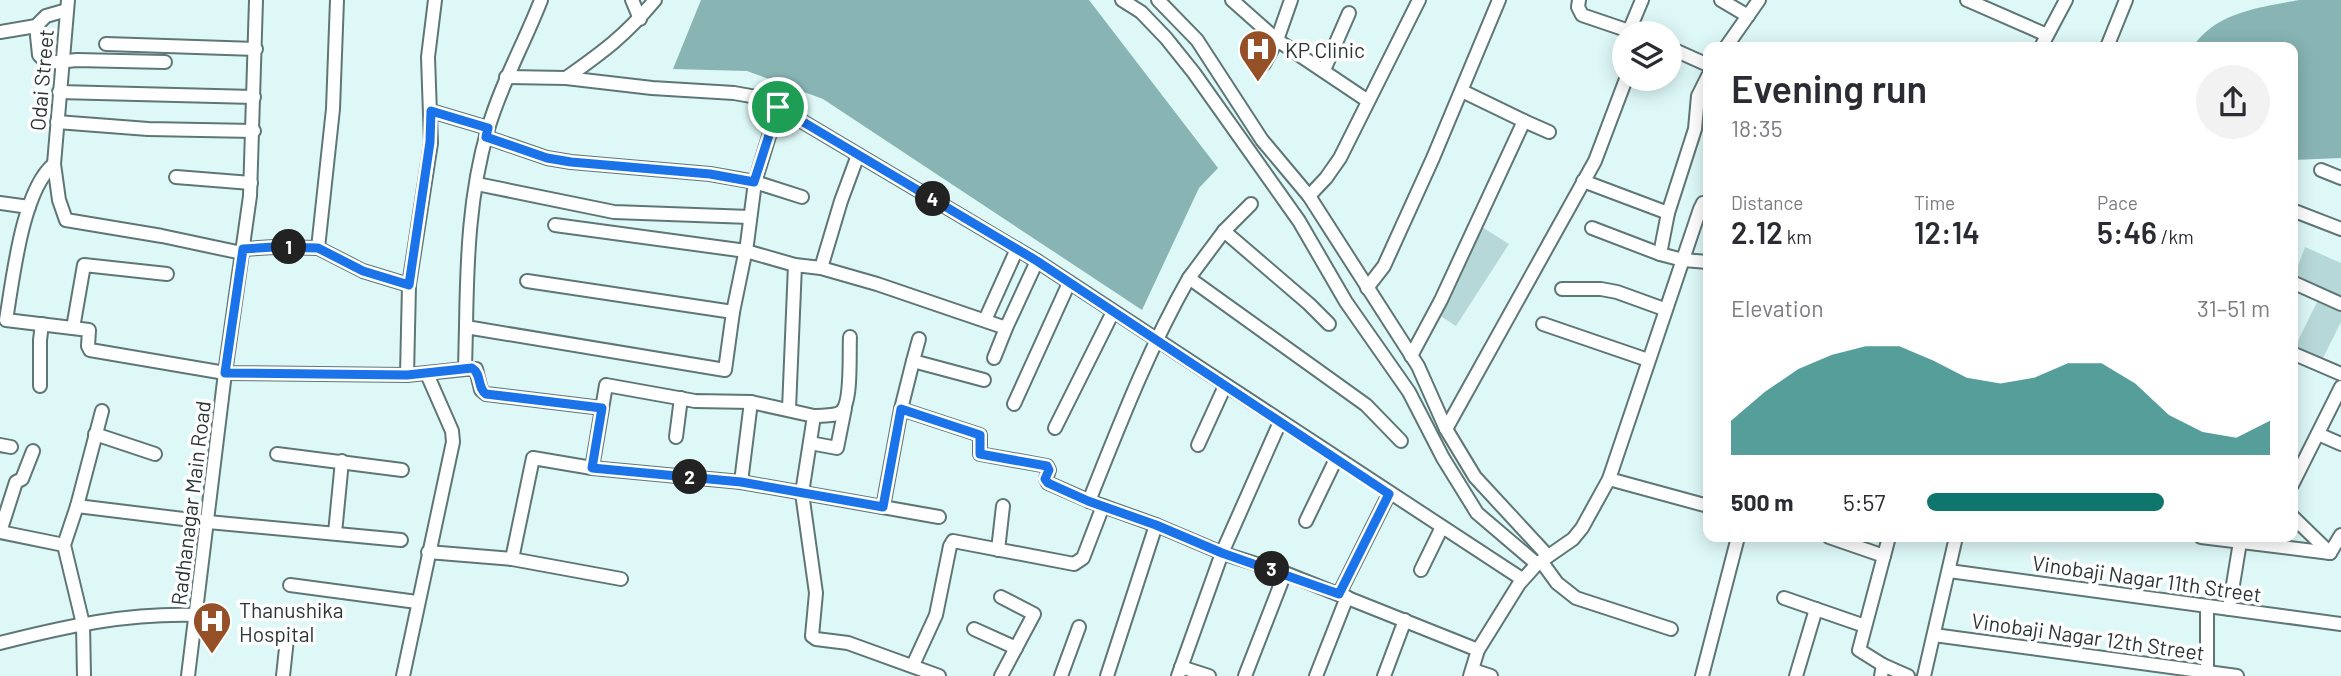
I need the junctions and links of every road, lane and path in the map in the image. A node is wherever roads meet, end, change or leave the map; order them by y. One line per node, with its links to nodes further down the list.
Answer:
1 (252, 0): 34 (street, Radhanagar Main Road)
2 (337, 0): 78 (street)
3 (435, 0): 50 (street)
4 (541, 0): 41 (street)
5 (632, 0): 23 (street)
6 (655, 0): 23 (street)
7 (1122, 0): 185 (street)
8 (1158, 0): 65 (street)
9 (1232, 0): 29 (street)
10 (1291, 0): 29 (street)
11 (1419, 0): 48 (street)
12 (1499, 0): 44 (street)
13 (1578, 0): 25 (street)
14 (1642, 0): 24 (street)
15 (1721, 0): 22 (street)
16 (1759, 0): 22 (street)
17 (1967, 0): 28 (street)
18 (2066, 0): 28 (street)
19 (2126, 0): 32 (street)
20 (68, 5): 26 (street); 36 (street, Odai Street)
21 (1349, 13): 40 (street)
22 (1748, 16): 30 (street)
23 (640, 19): 42 (street)
24 (1635, 21)
25 (1612, 25)
26 (36, 26): 27 (street); 36 (street)
27 (0, 32)
28 (2047, 35): 31 (street)
29 (1278, 40): 39 (street); 40 (street)
30 (1730, 42)
31 (2044, 42)
32 (2109, 42)
33 (106, 44): 34 (street)
34 (256, 49): 47 (street, Radhanagar Main Road)
35 (1682, 53): 38 (street)
36 (61, 62): 37 (street); 46 (street, Odai Street)
37 (164, 62)
38 (1703, 63)
39 (1264, 64)
40 (1324, 70): 48 (street)
41 (506, 77): 42 (street); 54 (street)
42 (566, 78): 49 (street)
43 (1703, 86): 72 (street)
44 (1462, 91): 51 (street); 94 (street)
45 (1621, 91): 61 (street)
46 (59, 92): 47 (street); 52 (street, Odai Street)
47 (254, 97): 53 (street, Radhanagar Main Road)
48 (1368, 101): 65 (street)
49 (778, 107): 56 (street); 62 (street)
50 (431, 111): 54 (street); 92 (street)
51 (1524, 121): 55 (street); 111 (street)
52 (57, 122): 53 (street); 57 (street, Odai Street)
53 (254, 131): 63 (street, Radhanagar Main Road)
54 (487, 132): 62 (street); 64 (street)
55 (1549, 132)
56 (858, 155): 79 (street); 87 (street)
57 (54, 164): 70 (street); 80 (street, Odai Street)
58 (2321, 170): 60 (street)
59 (176, 177): 63 (street)
60 (2341, 178)
61 (1583, 181): 72 (street); 136 (street)
62 (754, 182): 66 (street); 73 (street)
63 (251, 183): 80 (street, Radhanagar Main Road)
64 (477, 184): 73 (street); 105 (street)
65 (1309, 196): 94 (street)
66 (803, 197)
67 (0, 202): 70 (street)
68 (1703, 203): 83 (street)
69 (1251, 204): 77 (street)
70 (29, 207): 100 (street)
71 (2298, 212): 76 (street)
72 (1668, 213): 82 (street)
73 (750, 217): 81 (street)
74 (555, 225): 81 (street)
75 (1592, 228): 82 (street)
76 (2341, 229)
77 (1224, 231): 89 (street); 103 (street)
78 (318, 248): 80 (street); 92 (street)
79 (1017, 249): 84 (street); 101 (street)
80 (242, 251): 117 (street, Radhanagar Main Road)
81 (746, 251): 86 (street); 98 (street)
82 (1660, 254): 83 (street)
83 (1683, 260): 85 (street); 97 (street)
84 (1037, 261): 91 (street); 107 (street)
85 (1703, 262)
86 (795, 265): 87 (street); 130 (street)
87 (821, 268): 101 (street)
88 (167, 274): 106 (street)
89 (1189, 278): 110 (street); 140 (street)
90 (527, 281): 98 (street)
91 (1069, 283): 99 (street); 127 (street)
92 (409, 285): 120 (street)
93 (2298, 285): 96 (street)
94 (1367, 288): 111 (street)
95 (1562, 289): 97 (street)
96 (2341, 304)
97 (1664, 309): 114 (street)
98 (733, 312): 105 (street)
99 (1113, 312): 110 (street); 135 (street)
100 (3, 319): 102 (street)
101 (985, 320): 107 (street)
102 (42, 324): 106 (street); 122 (street)
103 (1329, 324)
104 (1542, 324): 114 (street)
105 (466, 327): 116 (street)
106 (73, 328): 117 (street)
107 (1006, 328): 113 (street)
108 (850, 337): 129 (street)
109 (919, 339): 115 (street)
110 (1157, 341): 123 (street); 156 (street)
111 (1411, 356): 136 (street)
112 (2298, 356): 119 (street)
113 (994, 358)
114 (1648, 360): 152 (street)
115 (913, 361): 121 (street); 131 (street)
116 (465, 369): 118 (street); 128 (street)
117 (225, 373): 120 (street); 164 (street, Radhanagar Main Road)
118 (426, 373): 120 (street); 180 (street)
119 (2341, 374)
120 (407, 375)
121 (984, 380)
122 (40, 386)
123 (1225, 386): 134 (street); 142 (street)
124 (2341, 387): 137 (street)
125 (681, 398): 126 (street); 128 (street); 139 (street)
126 (751, 402): 130 (street); 153 (street)
127 (1014, 404)
128 (602, 408): 149 (street)
129 (845, 408): 133 (street); 141 (street)
130 (789, 409): 133 (street)
131 (901, 409): 156 (street); 161 (street)
132 (102, 411): 138 (street)
133 (814, 416): 141 (street)
134 (1280, 422): 147 (street); 181 (street)
135 (1055, 428)
136 (1446, 429): 185 (street)
137 (2318, 434): 143 (street); 151 (street)
138 (95, 435): 145 (street); 158 (street)
139 (676, 437)
140 (1401, 441)
141 (810, 443): 154 (street)
142 (1198, 444)
143 (2341, 444)
144 (33, 451): 168 (street)
145 (155, 454)
146 (277, 454): 148 (street)
147 (1336, 459): 155 (street); 163 (street)
148 (342, 461): 150 (street); 169 (street)
149 (592, 468): 153 (street); 184 (street)
150 (401, 470)
151 (2298, 473)
152 (1609, 478): 157 (street); 185 (street)
153 (741, 482): 154 (street)
154 (802, 492): 161 (street); 212 (street)
155 (1389, 494): 167 (street); 192 (street)
156 (1088, 501): 160 (street)
157 (1703, 505)
158 (77, 506): 164 (street); 178 (street)
159 (1003, 506): 179 (street)
160 (1103, 506): 166 (street); 179 (street)
161 (883, 507): 162 (street)
162 (939, 517)
163 (1306, 521)
164 (208, 522): 169 (street); 199 (street, Radhanagar Main Road)
165 (2298, 522): 182 (street)
166 (1156, 525): 181 (street); 225 (street)
167 (1441, 527): 186 (street); 190 (street)
168 (0, 532): 178 (street)
169 (335, 533): 171 (street)
170 (2341, 535): 182 (street)
171 (401, 540)
172 (1737, 542): 231 (street)
173 (1852, 542): 183 (street)
174 (1888, 542): 183 (street)
175 (1955, 542): 187 (street)
176 (2243, 542): 198 (street)
177 (2250, 542): 182 (street)
178 (64, 545): 201 (street)
179 (998, 550): 212 (street)
180 (428, 552): 184 (street); 195 (street)
181 (1222, 553): 188 (street); 214 (street)
182 (2330, 553)
183 (1884, 556): 204 (street)
184 (512, 559): 189 (street)
185 (1542, 560): 190 (street); 206 (street)
186 (1420, 570)
187 (1949, 571): 196 (street, Vinobaji Nagar 11th Street); 207 (street)
188 (1284, 573): 192 (street); 227 (street)
189 (621, 579)
190 (1522, 579): 211 (street)
191 (289, 585): 195 (street)
192 (1343, 595): 200 (street); 228 (street)
193 (1001, 597): 210 (street)
194 (1784, 598): 197 (street)
195 (417, 602): 222 (street)
196 (2207, 606): 198 (street, Vinobaji Nagar 11th Street); 215 (street)
197 (1816, 609): 204 (street); 232 (street)
198 (2230, 609): 202 (street, Vinobaji Nagar 11th Street)
199 (196, 615): 201 (street); 220 (street, Radhanagar Main Road)
200 (1405, 620): 211 (street); 229 (street)
201 (83, 624): 209 (street); 219 (street)
202 (2341, 624)
203 (1079, 626): 224 (street)
204 (1865, 626): 213 (street)
205 (974, 629): 210 (street)
206 (1671, 629)
207 (1934, 635): 217 (street, Vinobaji Nagar 12th Street); 234 (street)
208 (287, 639): 221 (street)
209 (0, 643)
210 (1016, 648): 218 (street)
211 (1478, 650): 216 (street)
212 (914, 665): 223 (street)
213 (1882, 670): 233 (street)
214 (1179, 671): 226 (street)
215 (2207, 672): 217 (street, Vinobaji Nagar 12th Street); 235 (street, Vinobaji Nagar 12th Street)
216 (1472, 673): 230 (street)
217 (2189, 673)
218 (1007, 674)
219 (83, 676)
220 (188, 676)
221 (283, 676)
222 (403, 676)
223 (939, 676)
224 (1061, 676)
225 (1107, 676)
226 (1209, 676)
227 (1245, 676)
228 (1315, 676)
229 (1384, 676)
230 (1491, 676)
231 (1702, 676)
232 (1796, 676)
233 (1908, 676)
234 (1924, 676)
235 (2237, 676)

